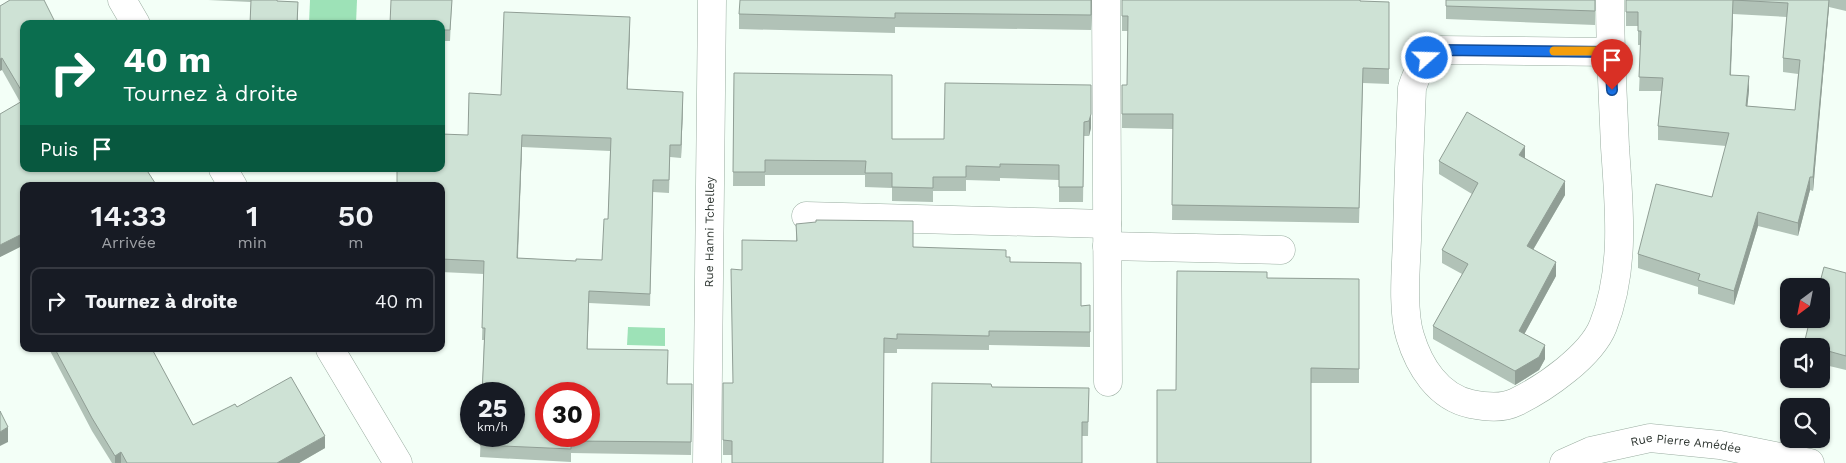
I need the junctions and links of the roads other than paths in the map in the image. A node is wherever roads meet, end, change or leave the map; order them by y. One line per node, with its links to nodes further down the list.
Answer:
1 (122, 0): 5 (street)
2 (712, 0): 13 (street, Rue Hanni Tchelley)
3 (1106, 0): 8 (street)
4 (1610, 0): 6 (street)
5 (134, 20)
6 (1610, 52): 6 (street)
7 (806, 216): 8 (street)
8 (1107, 235): 9 (street); 11 (street)
9 (1281, 250)
10 (332, 352): 12 (street)
11 (1108, 382)
12 (398, 463)
13 (707, 463)
14 (1564, 463): 15 (street, Rue Pierre Amédée)
15 (1810, 463)

